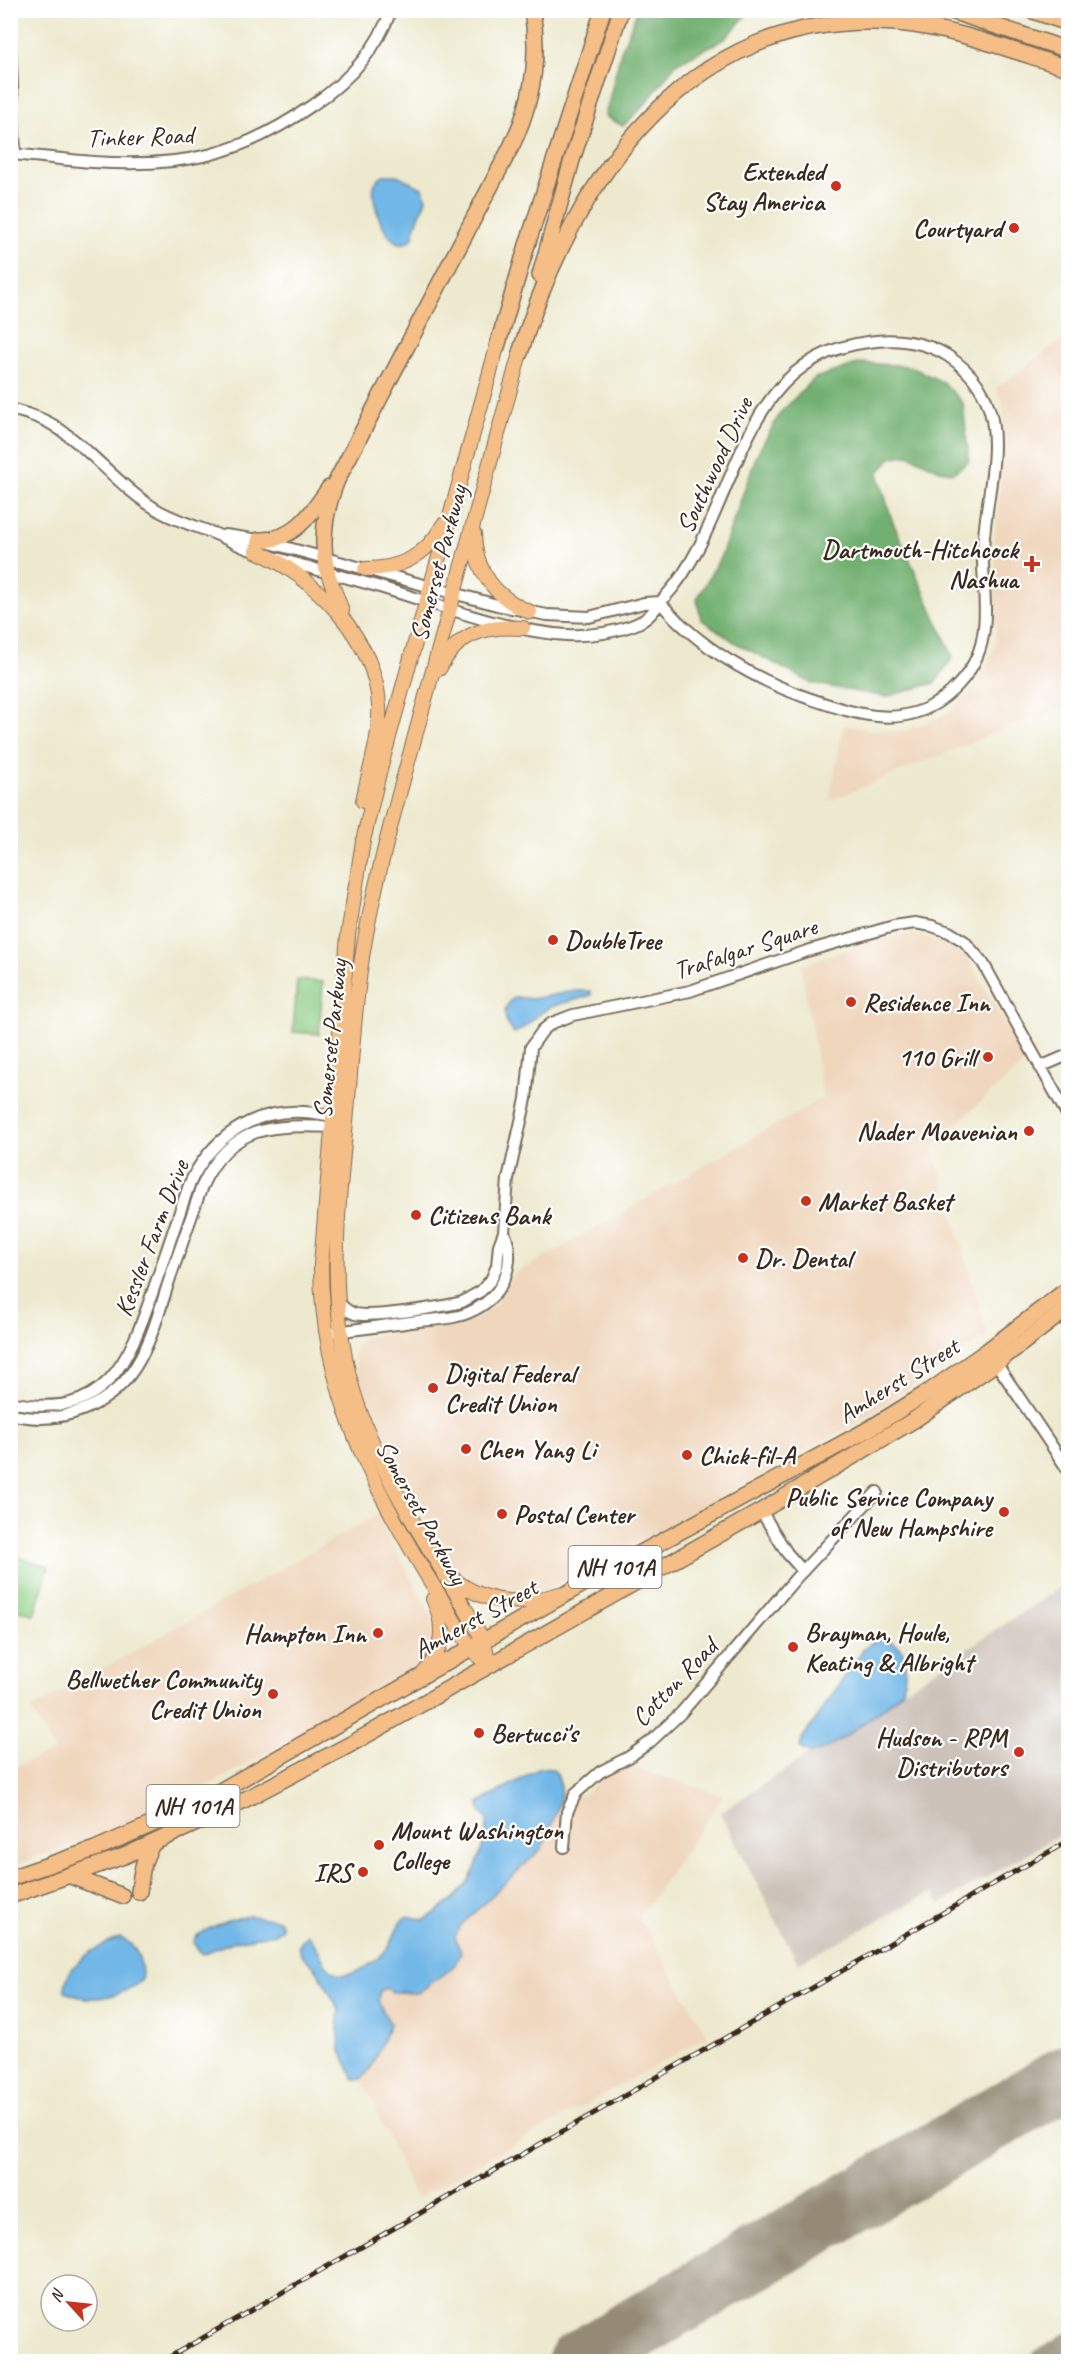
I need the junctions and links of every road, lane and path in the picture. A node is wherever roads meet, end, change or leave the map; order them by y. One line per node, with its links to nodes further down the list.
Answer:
1 (391, 10): 11 (street, Tinker Road)
2 (532, 10): 15 (highway)
3 (603, 10): 12 (highway)
4 (621, 10): 13 (highway)
5 (948, 10): 9 (highway)
6 (1030, 10): 7 (highway)
7 (1068, 23)
8 (10, 44): 11 (street)
9 (1068, 50)
10 (1068, 68): 13 (highway)
11 (13, 154)
12 (497, 347): 16 (main road, Somerset Parkway)
13 (520, 353): 17 (main road, Somerset Parkway)
14 (10, 409): 18 (street)
15 (352, 449): 18 (highway); 19 (highway)
16 (454, 501): 20 (main road); 21 (main road, Somerset Parkway)
17 (474, 520): 22 (main road, Somerset Parkway); 26 (main road)
18 (258, 545): 19 (street); 28 (main road)
19 (326, 564): 20 (street); 23 (street, Southwood Drive); 28 (main road)
20 (365, 569): 21 (street)
21 (431, 587): 22 (street); 23 (main road, Somerset Parkway)
22 (455, 593): 25 (main road, Somerset Parkway); 26 (street)
23 (427, 601): 25 (street, Southwood Drive); 30 (main road, Somerset Parkway)
24 (660, 602): 24 (street, Southwood Drive); 26 (street); 27 (street, Southwood Drive)
25 (450, 608): 27 (street, Southwood Drive); 29 (main road, Somerset Parkway)
26 (530, 612)
27 (523, 628): 29 (main road)
28 (353, 633): 30 (main road)
29 (426, 698): 34 (main road, Somerset Parkway)
30 (358, 866): 34 (main road, Somerset Parkway)
31 (1068, 1055): 32 (street)
32 (1041, 1067): 33 (street, Trafalgar Square); 35 (street, Trafalgar Square)
33 (1068, 1116)
34 (337, 1124): 37 (main road, Somerset Parkway); 39 (main road, Somerset Parkway); 41 (street, Kessler Farm Drive); 42 (street, Kessler Farm Drive)
35 (504, 1232): 37 (street, Trafalgar Square); 39 (street, Trafalgar Square)
36 (1068, 1289): 49 (highway, Amherst Street / NH 101A)
37 (336, 1296): 39 (main road, Somerset Parkway)
38 (1068, 1308): 40 (highway, Amherst Street / NH 101A)
39 (333, 1332): 46 (main road, Somerset Parkway); 48 (main road, Somerset Parkway)
40 (996, 1363): 43 (street); 45 (highway, Amherst Street / NH 101A)
41 (10, 1402)
42 (10, 1414)
43 (1068, 1470)
44 (877, 1492): 47 (street, Cotton Road)
45 (761, 1511): 47 (street); 51 (highway, Amherst Street / NH 101A)
46 (437, 1562): 49 (main road); 50 (main road, Somerset Parkway)
47 (803, 1571): 54 (street, Cotton Road)
48 (423, 1572): 50 (main road, Somerset Parkway); 52 (main road)
49 (578, 1587): 50 (highway, Amherst Street / NH 101A)
50 (477, 1644): 51 (main road, Somerset Parkway); 52 (highway, Amherst Street / NH 101A)
51 (489, 1666): 53 (highway, Amherst Street / NH 101A)
52 (421, 1676): 56 (highway, Amherst Street / NH 101A)
53 (153, 1843): 55 (highway, Amherst Street / NH 101A); 57 (highway)
54 (564, 1847)
55 (71, 1876): 58 (highway, Amherst Street / NH 101A); 59 (highway)
56 (10, 1878)
57 (139, 1892)
58 (10, 1896)
59 (122, 1896)

